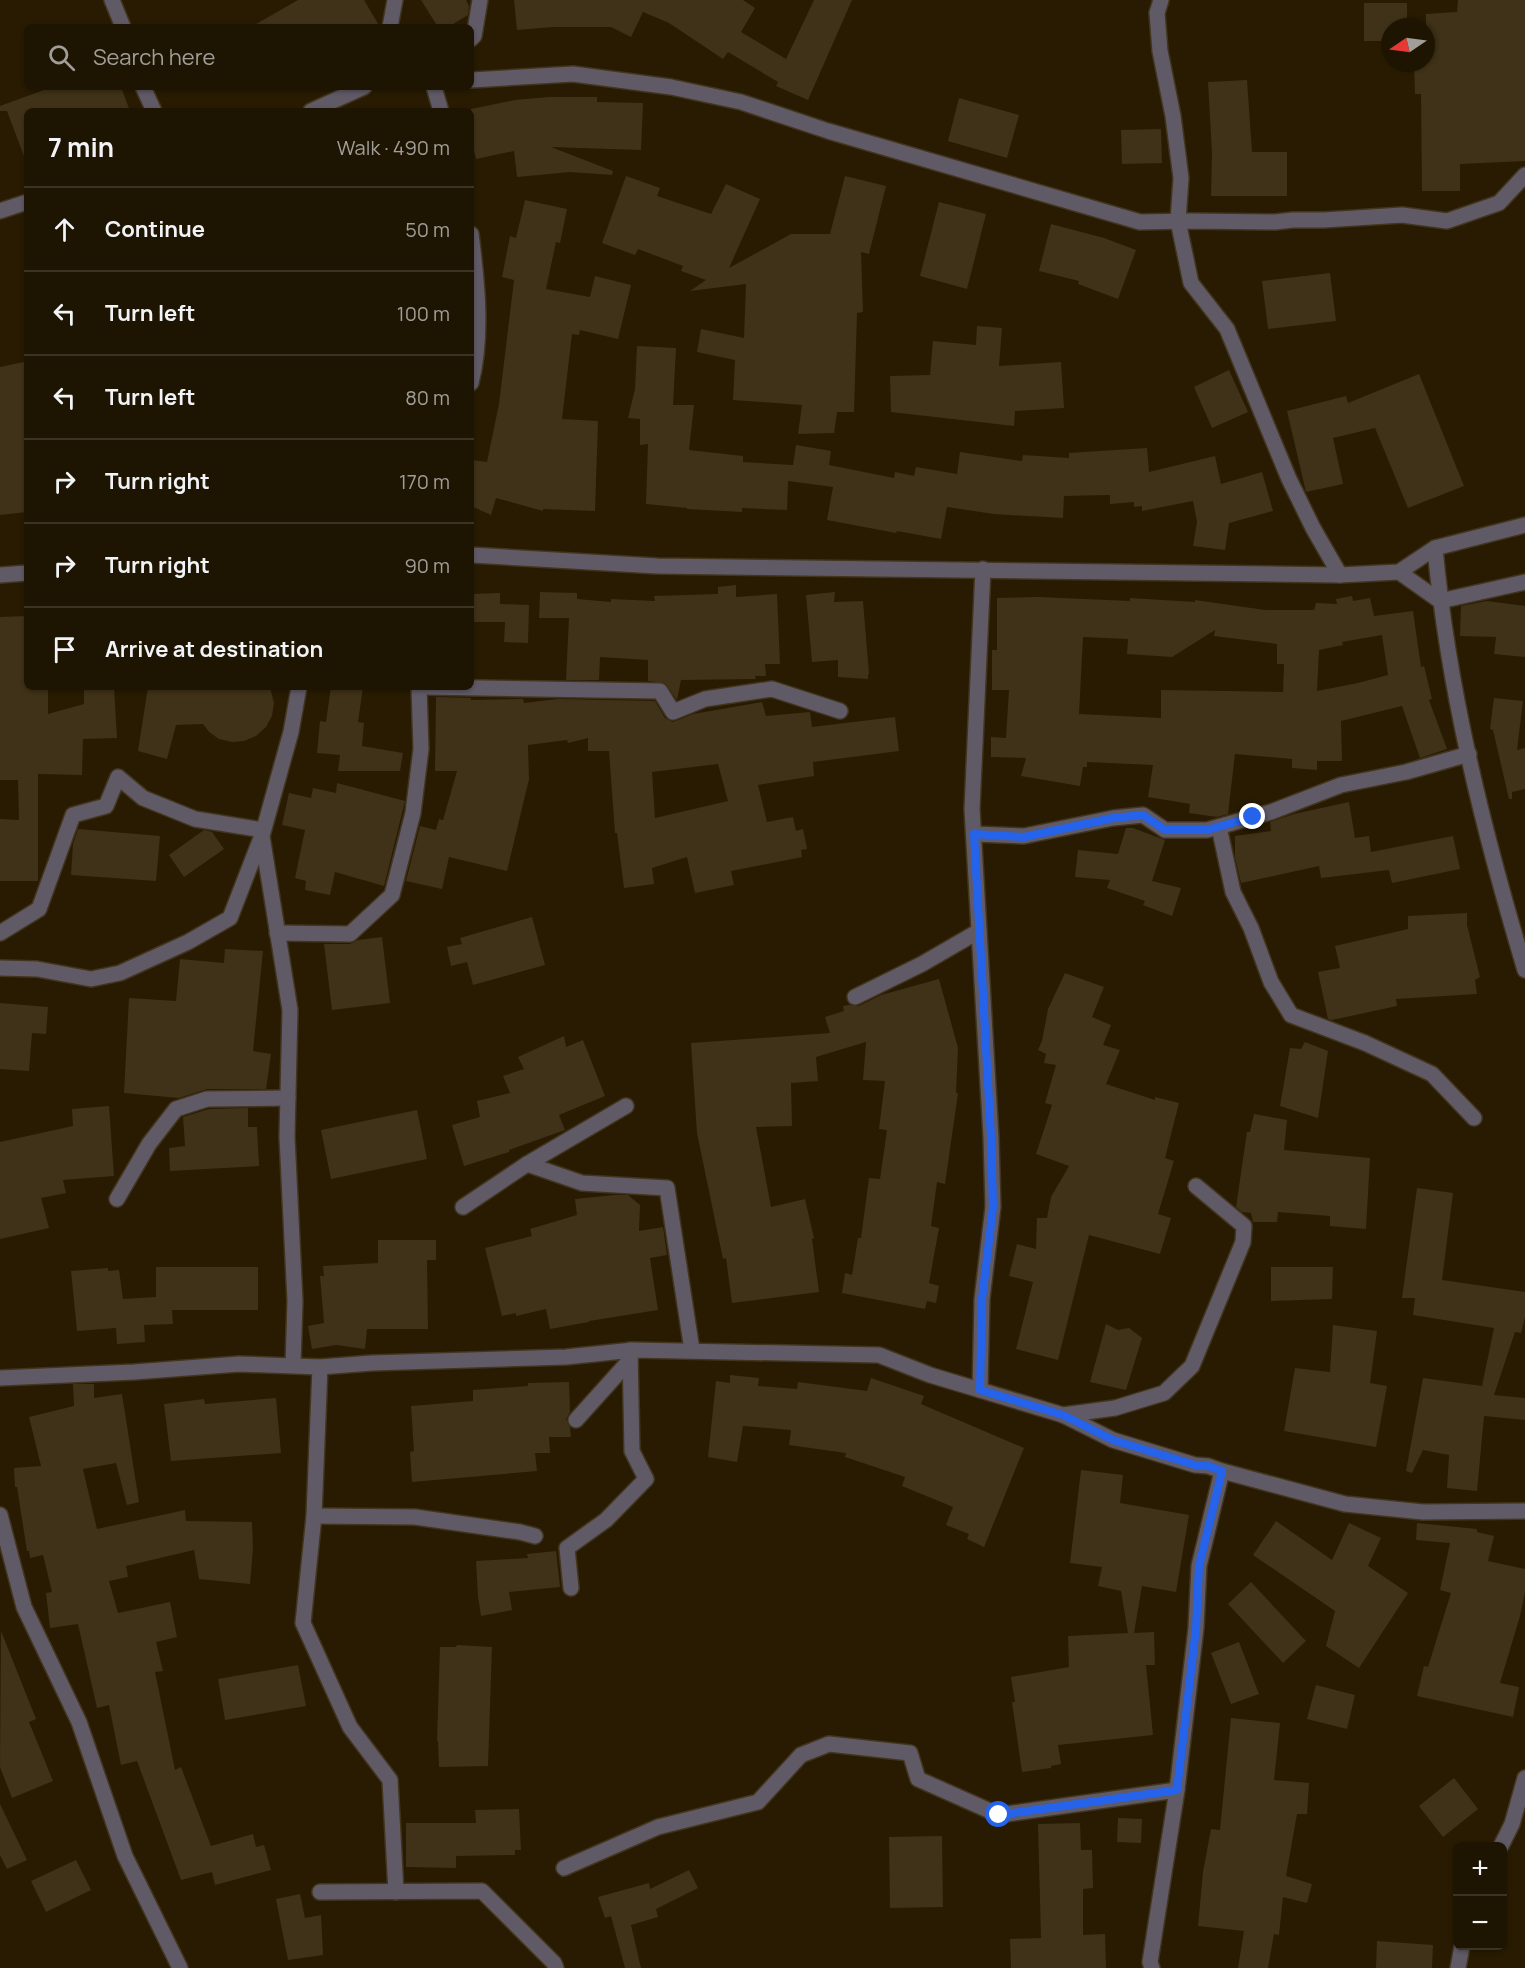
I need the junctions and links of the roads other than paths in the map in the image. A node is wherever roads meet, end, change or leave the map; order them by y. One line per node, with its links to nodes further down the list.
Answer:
1 (112, 0): 5 (street)
2 (395, 0): 6 (street)
3 (480, 0): 7 (street)
4 (1161, 0): 18 (street)
5 (122, 24)
6 (391, 24)
7 (474, 36)
8 (474, 80): 18 (street)
9 (145, 90): 12 (street)
10 (357, 90): 13 (street)
11 (435, 90): 14 (street)
12 (153, 108)
13 (318, 108)
14 (440, 108)
15 (1525, 175): 18 (street)
16 (24, 203): 17 (street)
17 (0, 211)
18 (1178, 221): 28 (street)
19 (474, 257): 20 (street)
20 (474, 372)
21 (1525, 525): 22 (street)
22 (1435, 548): 25 (street); 30 (street)
23 (474, 555): 24 (street)
24 (983, 569): 28 (street); 38 (street)
25 (1399, 572): 28 (street); 30 (street)
26 (24, 573): 27 (street)
27 (0, 575)
28 (1340, 575)
29 (1525, 582): 30 (street)
30 (1440, 601): 35 (street)
31 (474, 688): 34 (street)
32 (298, 690): 37 (street)
33 (419, 690): 41 (street)
34 (840, 711)
35 (1469, 754): 36 (street); 43 (street)
36 (1219, 827): 38 (street); 47 (street)
37 (262, 833): 40 (street); 41 (street); 42 (street)
38 (974, 834): 39 (street)
39 (979, 932): 44 (street); 57 (street)
40 (0, 933)
41 (278, 933): 45 (street)
42 (0, 968)
43 (1525, 970)
44 (855, 997)
45 (288, 1098): 50 (street); 54 (street)
46 (626, 1107): 48 (street)
47 (1474, 1118)
48 (528, 1164): 51 (street); 52 (street)
49 (1196, 1186): 58 (street)
50 (117, 1199)
51 (463, 1207)
52 (692, 1350): 53 (street); 57 (street)
53 (630, 1355): 55 (street); 59 (street); 65 (street)
54 (293, 1365): 55 (street); 56 (street)
55 (320, 1367): 63 (street)
56 (0, 1378)
57 (980, 1390): 58 (street)
58 (1063, 1415): 60 (street)
59 (576, 1420)
60 (1222, 1471): 61 (street); 67 (street)
61 (1525, 1511)
62 (0, 1515): 73 (street)
63 (314, 1516): 64 (street); 71 (street)
64 (535, 1536)
65 (571, 1588)
66 (1525, 1778): 68 (street)
67 (1177, 1790): 69 (street); 75 (street)
68 (1503, 1842)
69 (564, 1868)
70 (320, 1892): 71 (street)
71 (396, 1892): 74 (street)
72 (1461, 1950): 76 (street)
73 (180, 1968)
74 (556, 1968)
75 (1152, 1968)
76 (1458, 1968)

